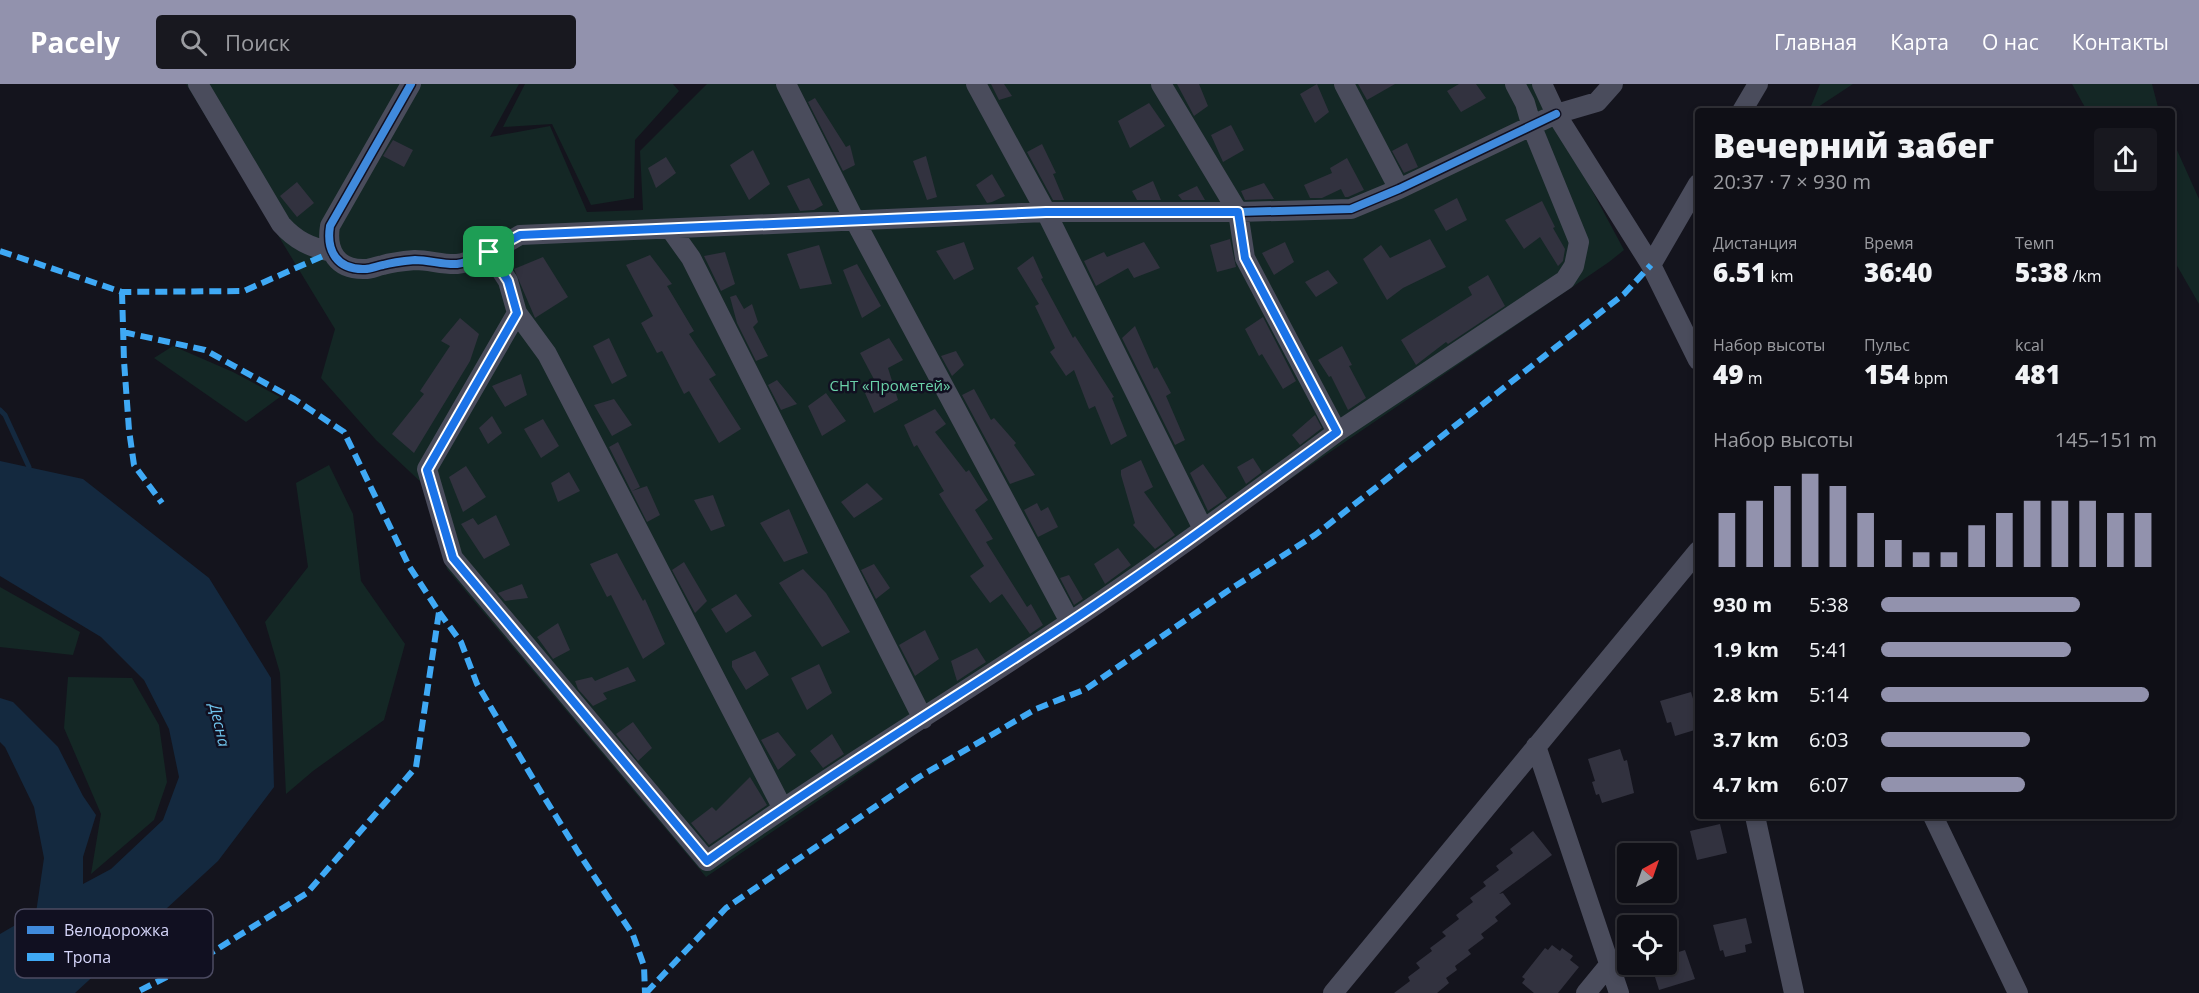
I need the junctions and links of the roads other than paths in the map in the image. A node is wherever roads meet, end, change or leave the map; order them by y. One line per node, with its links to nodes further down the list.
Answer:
1 (198, 84): 20 (street)
2 (410, 84): 20 (street)
3 (786, 84): 18 (street)
4 (976, 84): 16 (street)
5 (1161, 84): 17 (street)
6 (1344, 84): 14 (street)
7 (1515, 84): 13 (street)
8 (1542, 84): 12 (street)
9 (1613, 84): 12 (street)
10 (1758, 84): 11 (street)
11 (1744, 108)
12 (1556, 114): 13 (street); 22 (street)
13 (1532, 127): 14 (street); 25 (street)
14 (1399, 189): 17 (street)
15 (1695, 189): 22 (street)
16 (1046, 212): 17 (street); 18 (street); 26 (street)
17 (1238, 212): 25 (street)
18 (854, 219): 19 (street); 28 (street)
19 (671, 230): 21 (street); 29 (street)
20 (332, 252): 21 (street)
21 (489, 252): 23 (street)
22 (1651, 265): 24 (street)
23 (517, 313): 31 (street); 31 (street)
24 (1695, 354)
25 (1337, 432): 26 (street)
26 (1203, 529): 28 (street)
27 (1695, 558): 30 (street)
28 (1070, 622): 29 (street)
29 (923, 719): 31 (street)
30 (1536, 746): 34 (street); 35 (street)
31 (783, 807)
32 (1756, 819): 38 (street)
33 (1934, 819): 39 (street)
34 (1609, 965): 36 (street); 37 (street)
35 (1333, 993)
36 (1586, 993)
37 (1619, 993)
38 (1794, 993)
39 (2018, 993)

